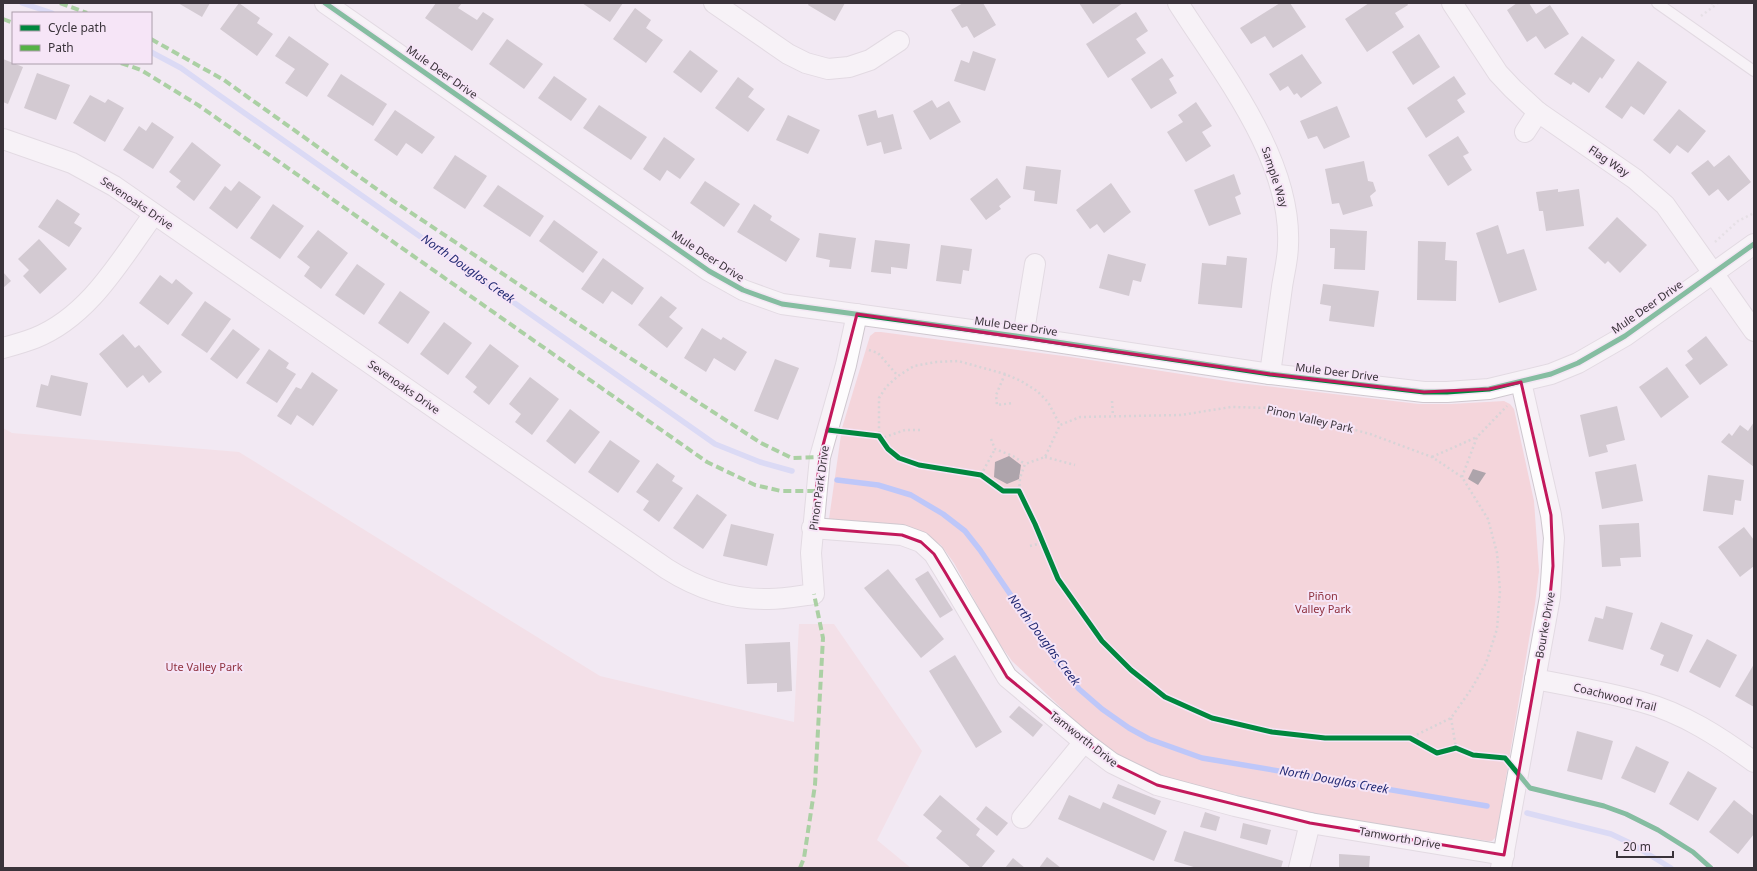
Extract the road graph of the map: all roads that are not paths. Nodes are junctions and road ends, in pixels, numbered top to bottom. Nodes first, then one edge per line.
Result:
1 (325, 3) edge
2 (714, 3) edge
3 (1178, 3) edge
4 (1452, 3) edge
5 (1657, 3) edge
6 (898, 41) dead end
7 (1754, 71) edge
8 (1538, 112) junction
9 (1525, 132) dead end
10 (3, 139) edge
11 (154, 214) junction
12 (1754, 244) edge
13 (1035, 264) dead end
14 (1713, 273) junction
15 (857, 314) junction
16 (1754, 331) edge
17 (1023, 337) junction
18 (3, 348) edge
19 (1270, 374) junction
20 (1521, 382) junction
21 (812, 528) junction
22 (814, 594) joint
23 (1535, 678) junction
24 (1084, 742) junction
25 (1754, 762) edge
26 (1022, 818) dead end
27 (1310, 823) junction
28 (1502, 861) edge
29 (1299, 868) edge

1 - 15 street, Mule Deer Drive
2 - 6 street
3 - 19 street, Sample Way
4 - 8 street, Flag Way
5 - 7 lane
8 - 9 street
8 - 14 street, Flag Way
10 - 11 street, Sevenoaks Drive
11 - 18 street
11 - 22 street, Sevenoaks Drive
12 - 14 street, Mule Deer Drive
13 - 17 street
14 - 16 street, Flag Way
14 - 20 street, Mule Deer Drive
15 - 17 street, Mule Deer Drive
15 - 21 street, Pinon Park Drive
17 - 19 street, Mule Deer Drive
19 - 20 street, Mule Deer Drive
20 - 23 street, Bourke Drive
21 - 22 street, Pinon Park Drive
21 - 24 street, Tamworth Drive
23 - 25 street, Coachwood Trail
23 - 28 street, Bourke Drive
24 - 26 street
24 - 27 street, Tamworth Drive
27 - 28 street, Tamworth Drive
27 - 29 street

